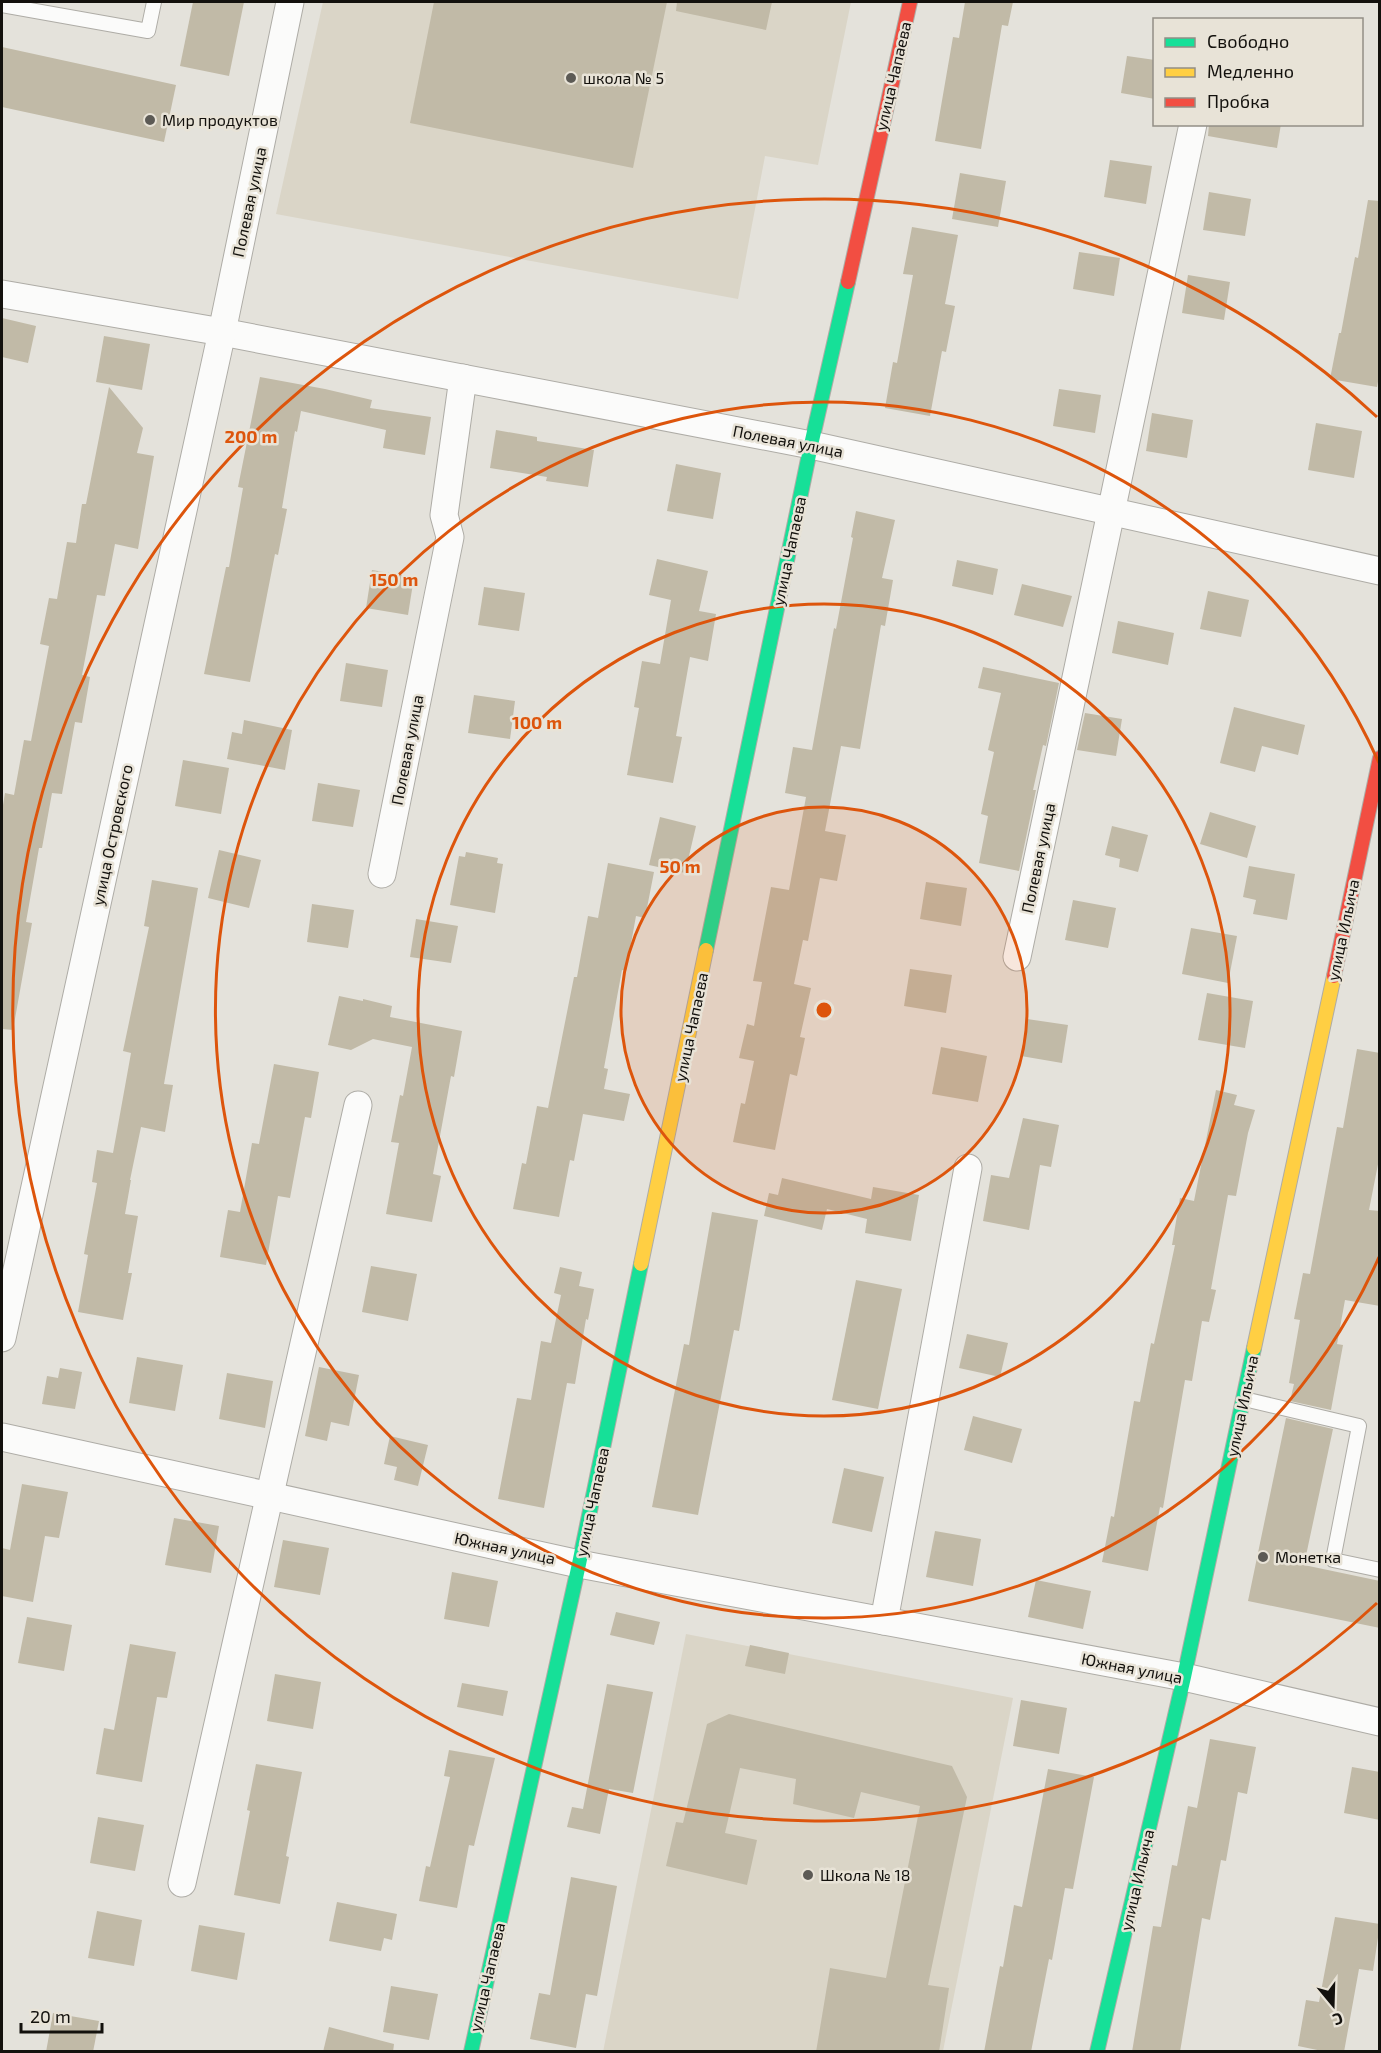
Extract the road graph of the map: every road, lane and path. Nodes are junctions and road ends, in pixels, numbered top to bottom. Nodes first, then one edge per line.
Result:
1 (154, 2) edge
2 (290, 2) edge
3 (910, 2) edge
4 (2, 5) edge
5 (1192, 126) edge
6 (2, 294) edge
7 (222, 332) junction
8 (463, 378) junction
9 (811, 445) junction
10 (1112, 512) junction
11 (1380, 571) edge
12 (1380, 758) edge
13 (382, 874) dead end
14 (1017, 957) dead end
15 (358, 1105) dead end
16 (968, 1168) dead end
17 (2, 1338) edge
18 (1244, 1399) junction
19 (2, 1437) edge
20 (270, 1496) junction
21 (579, 1564) junction
22 (1380, 1570) edge
23 (884, 1621) junction
24 (1184, 1677) junction
25 (1380, 1722) edge
26 (182, 1883) dead end
27 (471, 2052) edge
28 (1097, 2052) edge

1 - 4 lane
2 - 7 street, Полевая улица
3 - 9 street, улица Чапаева
5 - 10 street, Полевая улица
6 - 7 street, Полевая улица
7 - 8 street, Полевая улица
7 - 17 street, улица Островского
8 - 9 street, Полевая улица
8 - 13 street, Полевая улица
9 - 10 street, Полевая улица
9 - 21 street, улица Чапаева
10 - 11 street, Полевая улица
10 - 14 street, Полевая улица
12 - 18 street, улица Ильича
15 - 20 street
16 - 23 street
18 - 22 lane
18 - 24 street, улица Ильича
19 - 20 street, Южная улица
20 - 21 street, Южная улица
20 - 26 street
21 - 23 street, Южная улица
21 - 27 street, улица Чапаева
23 - 24 street, Южная улица
24 - 25 street, Южная улица
24 - 28 street, улица Ильича

